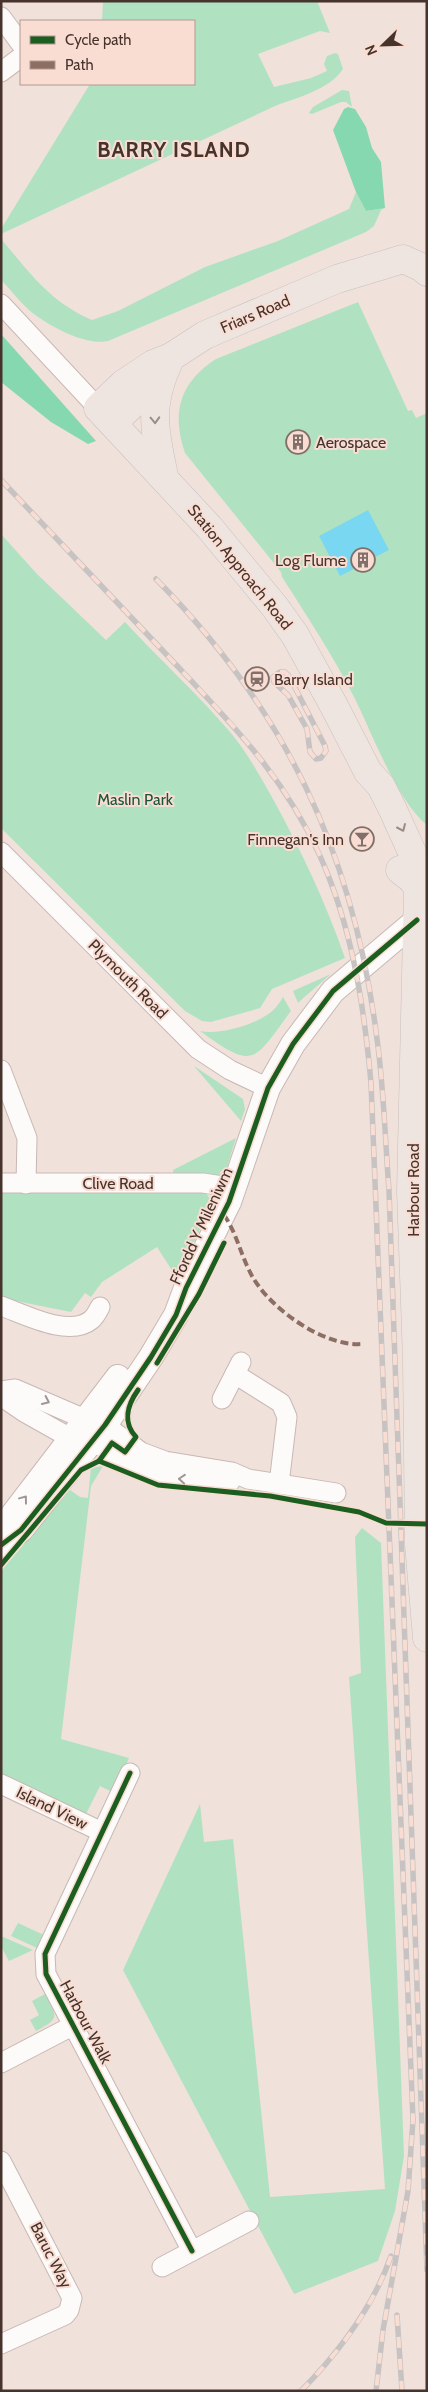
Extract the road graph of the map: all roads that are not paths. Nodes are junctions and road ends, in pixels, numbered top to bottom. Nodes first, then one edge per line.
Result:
1 (1, 17) edge
2 (20, 43) edge
3 (20, 58) edge
4 (1, 72) edge
5 (427, 272) edge
6 (1, 304) edge
7 (167, 367) junction
8 (105, 415) junction
9 (164, 476) junction
10 (1, 852) edge
11 (422, 917) edge
12 (1, 1070) edge
13 (268, 1088) junction
14 (1, 1183) edge
15 (26, 1184) junction
16 (234, 1188) junction
17 (1, 1306) edge
18 (100, 1307) dead end
19 (3, 1391) edge
20 (222, 1400) dead end
21 (89, 1431) junction
22 (280, 1484) junction
23 (336, 1493) dead end
24 (1, 1543) edge
25 (427, 1638) edge
26 (130, 1773) dead end
27 (1, 1784) edge
28 (102, 1832) junction
29 (74, 2025) junction
30 (1, 2063) edge
31 (1, 2161) edge
32 (249, 2221) dead end
33 (192, 2251) junction
34 (162, 2267) dead end
35 (1, 2344) edge

1 - 2 street
3 - 4 street
5 - 7 main road, Friars Road
6 - 8 street
7 - 8 main road, Friars Road
7 -> 9 main road
8 - 9 main road, Station Approach Road
9 - 11 main road, Station Approach Road
10 - 13 street, Plymouth Road
11 - 13 street, Ffordd Y Mileniwm
11 - 25 main road, Harbour Road
12 - 15 street
13 - 16 street, Ffordd Y Mileniwm
14 - 15 street, Clive Road
15 - 16 street, Clive Road
16 - 21 street, Ffordd Y Mileniwm
17 - 18 street
19 - 21 street
20 - 22 street
21 - 22 street
21 - 24 street, Ffordd Y Mileniwm
22 - 23 street
26 - 28 street, Harbour Walk
27 - 28 street, Island View
28 - 29 street, Harbour Walk
29 - 30 street
29 - 33 street, Harbour Walk
31 - 35 street, Baruc Way
32 - 33 street
33 - 34 street

